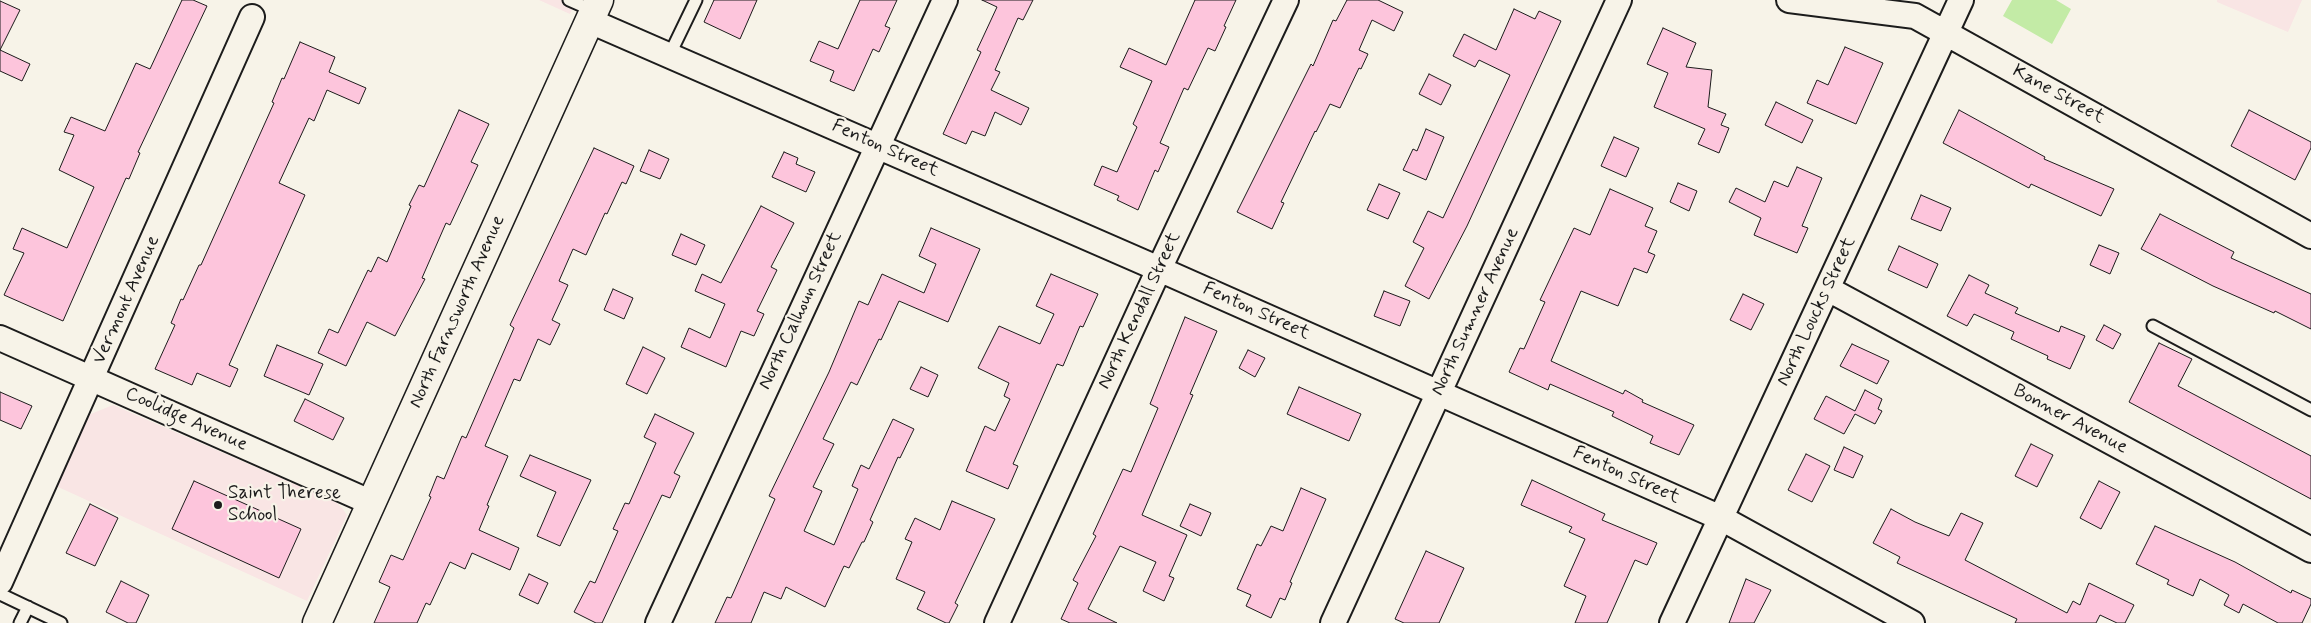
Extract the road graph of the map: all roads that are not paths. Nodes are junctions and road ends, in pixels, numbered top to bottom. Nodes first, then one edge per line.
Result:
1 (570, 0) edge
2 (696, 0) edge
3 (945, 0) edge
4 (1286, 0) edge
5 (1619, 0) edge
6 (1789, 0) edge
7 (1961, 0) edge
8 (594, 11) edge
9 (252, 17) dead end
10 (1947, 33) junction
11 (669, 56) junction
12 (877, 146) junction
13 (2311, 236) edge
14 (1159, 269) junction
15 (1828, 290) junction
16 (2153, 326) dead end
17 (0, 338) edge
18 (92, 379) junction
19 (1439, 393) junction
20 (2311, 410) edge
21 (372, 503) junction
22 (1721, 518) junction
23 (2311, 550) edge
24 (0, 582) edge
25 (0, 594) edge
26 (28, 607) junction
27 (20, 623) edge
28 (61, 623) edge
29 (317, 623) edge
30 (658, 623) edge
31 (997, 623) edge
32 (1333, 623) edge
33 (1672, 623) edge
34 (1912, 623) edge

1 - 8 lane
2 - 11 lane
3 - 12 street, North Calhoun Street
4 - 14 street, North Kendall Street
5 - 19 street, North Sumner Avenue
6 - 10 street, Kane Street
7 - 10 street, North Loucks Street
8 - 11 street, Fenton Street
8 - 21 main road, North Farnsworth Avenue
9 - 18 street, Vermont Avenue
10 - 13 street, Kane Street
10 - 15 street, North Loucks Street
11 - 12 street, Fenton Street
12 - 14 street, Fenton Street
12 - 30 street, North Calhoun Street
14 - 19 street, Fenton Street
14 - 31 street, North Kendall Street
15 - 22 street, North Loucks Street
15 - 23 street, Bonner Avenue
16 - 20 lane
17 - 18 street, Coolidge Avenue
18 - 21 street, Coolidge Avenue
18 - 24 street, Vermont Avenue
19 - 22 street, Fenton Street
19 - 32 street, North Sumner Avenue
21 - 29 main road, North Farnsworth Avenue
22 - 33 street, North Loucks Street
22 - 34 street, Fenton Street
25 - 26 lane
26 - 27 lane
26 - 28 lane

